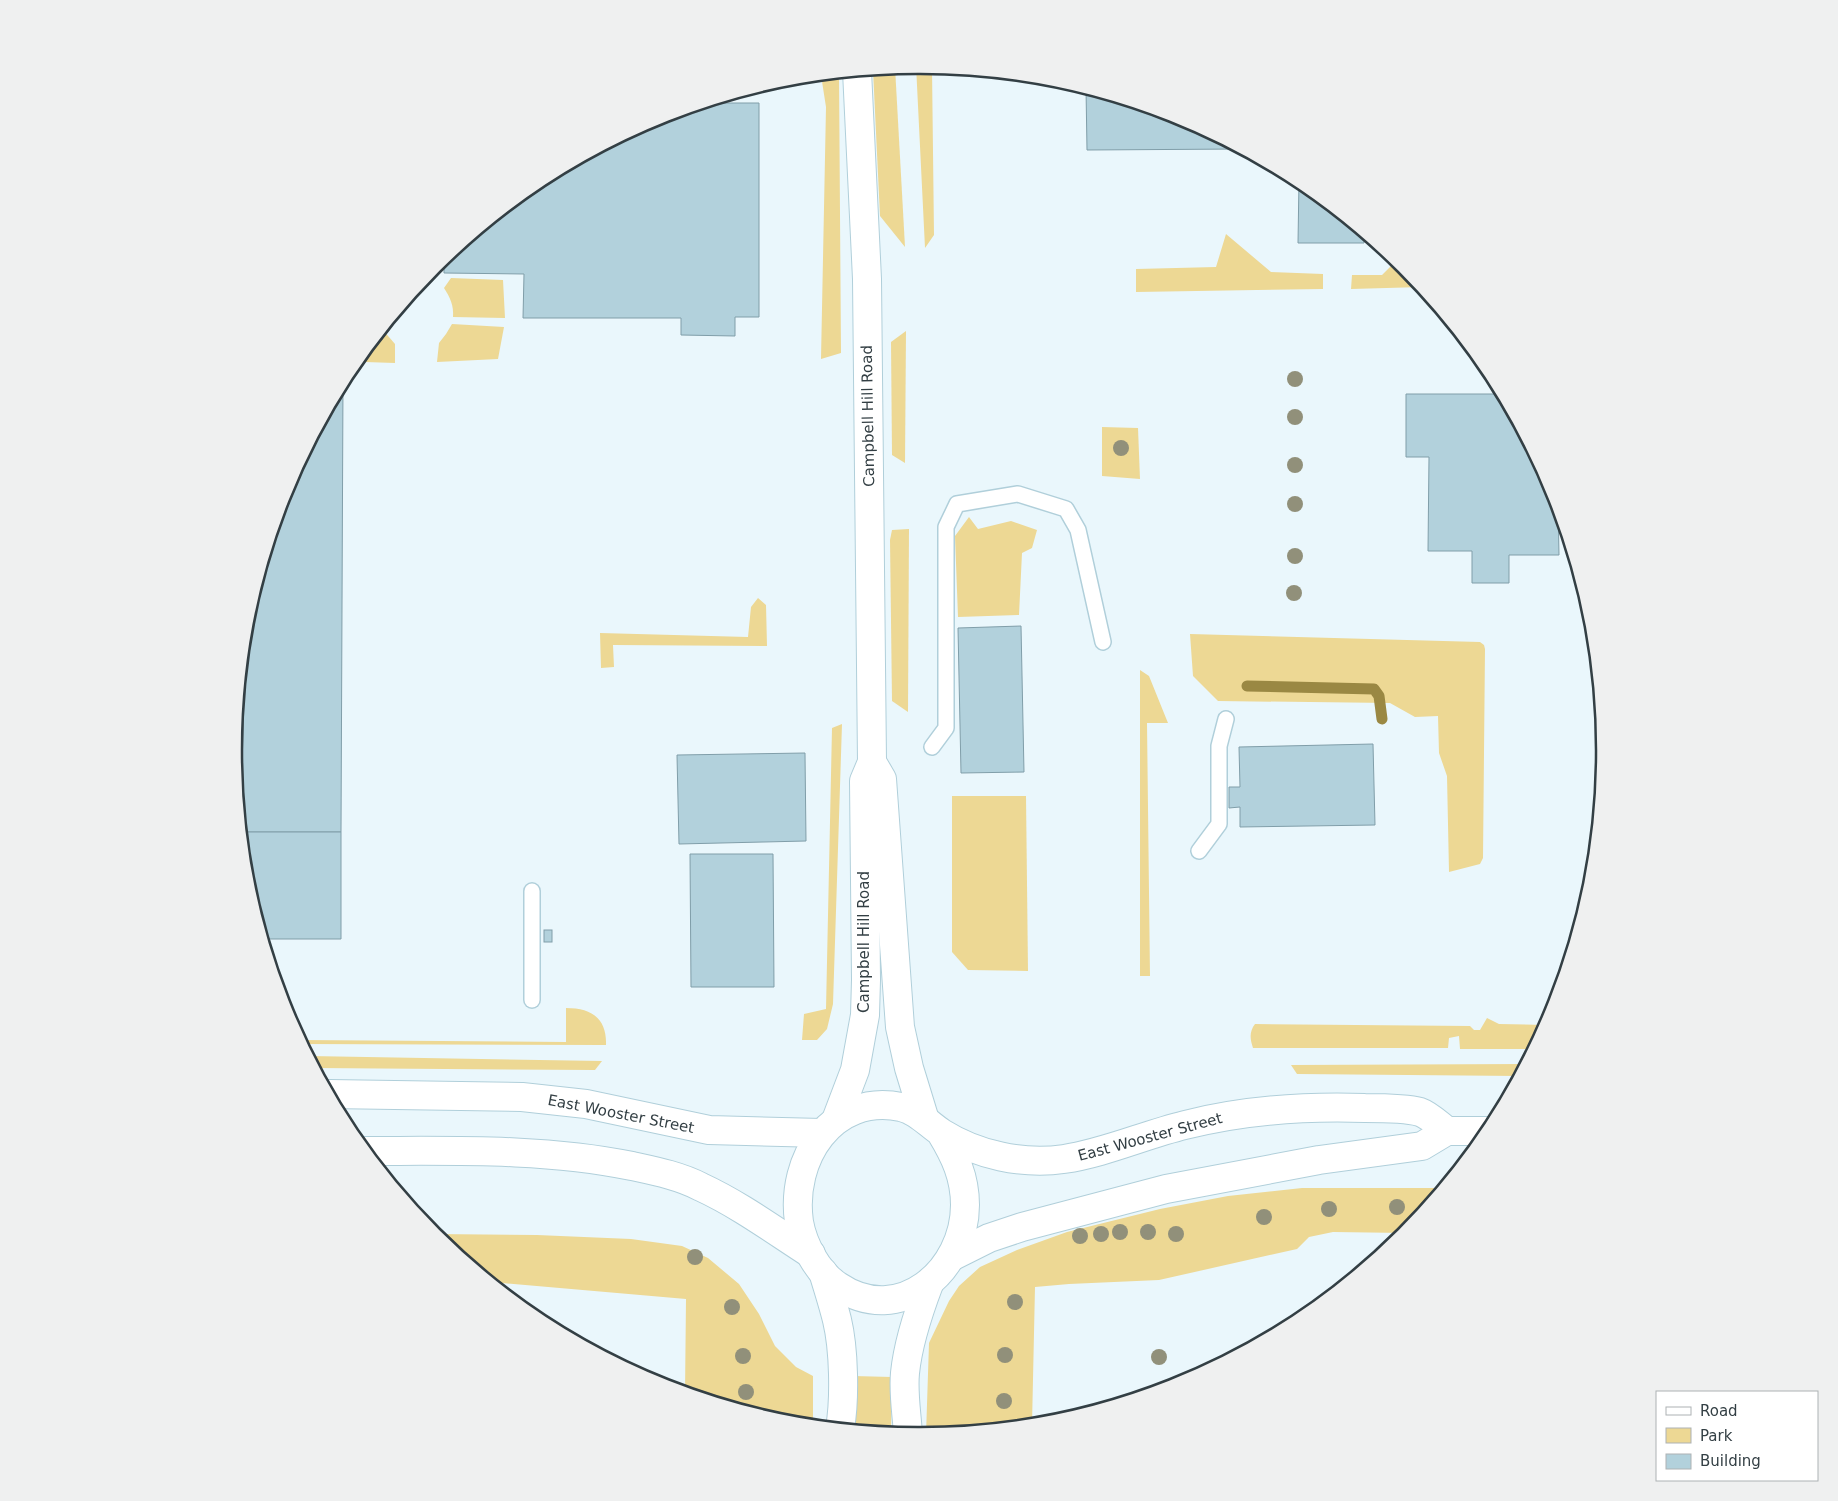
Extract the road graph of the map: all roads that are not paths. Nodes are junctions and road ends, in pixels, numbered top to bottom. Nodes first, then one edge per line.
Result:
1 (857, 77) edge
2 (1103, 642) dead end
3 (1226, 719) dead end
4 (932, 747) dead end
5 (872, 762) junction
6 (1200, 851) dead end
7 (532, 891) dead end
8 (532, 1000) dead end
9 (336, 1094) edge
10 (932, 1125) junction
11 (829, 1127) junction
12 (1447, 1131) junction
13 (1478, 1131) edge
14 (374, 1151) edge
15 (951, 1257) junction
16 (817, 1263) junction
17 (929, 1284) junction
18 (841, 1422) edge
19 (907, 1427) edge

1 - 5 main road, Campbell Hill Road
2 - 4 lane
3 - 6 lane
5 - 10 main road, Campbell Hill Road
5 - 11 main road, Campbell Hill Road
7 - 8 lane
9 - 11 main road, East Wooster Street
10 - 11 main road, East Wooster Street
10 - 12 main road, East Wooster Street
10 - 15 main road
11 - 16 main road
12 - 13 main road
12 - 15 main road
14 - 16 main road
15 - 17 main road
16 - 17 main road
16 - 18 main road
17 - 19 main road

